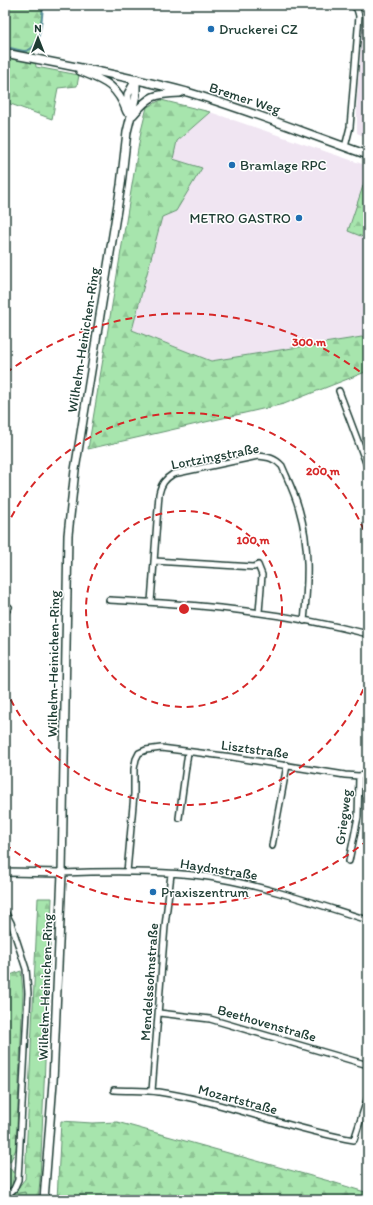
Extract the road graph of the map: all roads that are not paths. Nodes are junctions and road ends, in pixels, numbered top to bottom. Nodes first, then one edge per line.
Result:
1 (352, 5) edge
2 (5, 53) edge
3 (63, 65) junction
4 (136, 79) junction
5 (186, 92) junction
6 (129, 114) junction
7 (345, 147) junction
8 (368, 155) edge
9 (339, 391) dead end
10 (368, 468) edge
11 (154, 561) junction
12 (109, 600) dead end
13 (152, 602) junction
14 (9, 607) dead end
15 (258, 612) junction
16 (5, 613) edge
17 (304, 620) junction
18 (368, 634) edge
19 (188, 752) junction
20 (287, 765) junction
21 (368, 774) edge
22 (359, 776) junction
23 (179, 818) dead end
24 (272, 846) dead end
25 (349, 861) dead end
26 (5, 872) edge
27 (62, 872) junction
28 (127, 872) junction
29 (171, 874) junction
30 (5, 912) edge
31 (368, 920) edge
32 (159, 1013) junction
33 (368, 1065) edge
34 (114, 1090) dead end
35 (152, 1091) junction
36 (368, 1097) edge
37 (367, 1106) edge
38 (5, 1197) edge
39 (44, 1200) edge

1 - 7 street
2 - 3 main road
3 - 4 main road, Bremer Weg
3 - 6 main road
4 - 5 main road, Bremer Weg
4 - 6 main road, Wilhelm-Heinichen-Ring
5 - 6 main road
5 - 7 main road, Bremer Weg
6 - 27 main road, Wilhelm-Heinichen-Ring
7 - 8 main road, Bremer Weg
9 - 10 street
11 - 13 street, Lortzingstraße
11 - 15 street
11 - 17 street, Lortzingstraße
12 - 13 street
13 - 15 street
14 - 16 street
15 - 17 street
17 - 18 street
19 - 20 street, Lisztstraße
19 - 23 street
19 - 28 street, Lisztstraße
20 - 22 street, Lisztstraße
20 - 24 street
21 - 22 street, Lisztstraße
22 - 25 street, Griegweg
26 - 27 main road
27 - 28 street, Haydnstraße
27 - 39 main road, Wilhelm-Heinichen-Ring
28 - 29 street, Haydnstraße
29 - 31 street, Haydnstraße
29 - 32 street, Mendelssohnstraße
30 - 38 street
32 - 33 street, Beethovenstraße
32 - 35 street, Mendelssohnstraße
34 - 35 street, Mozartstraße
35 - 37 street, Mozartstraße
36 - 37 street

